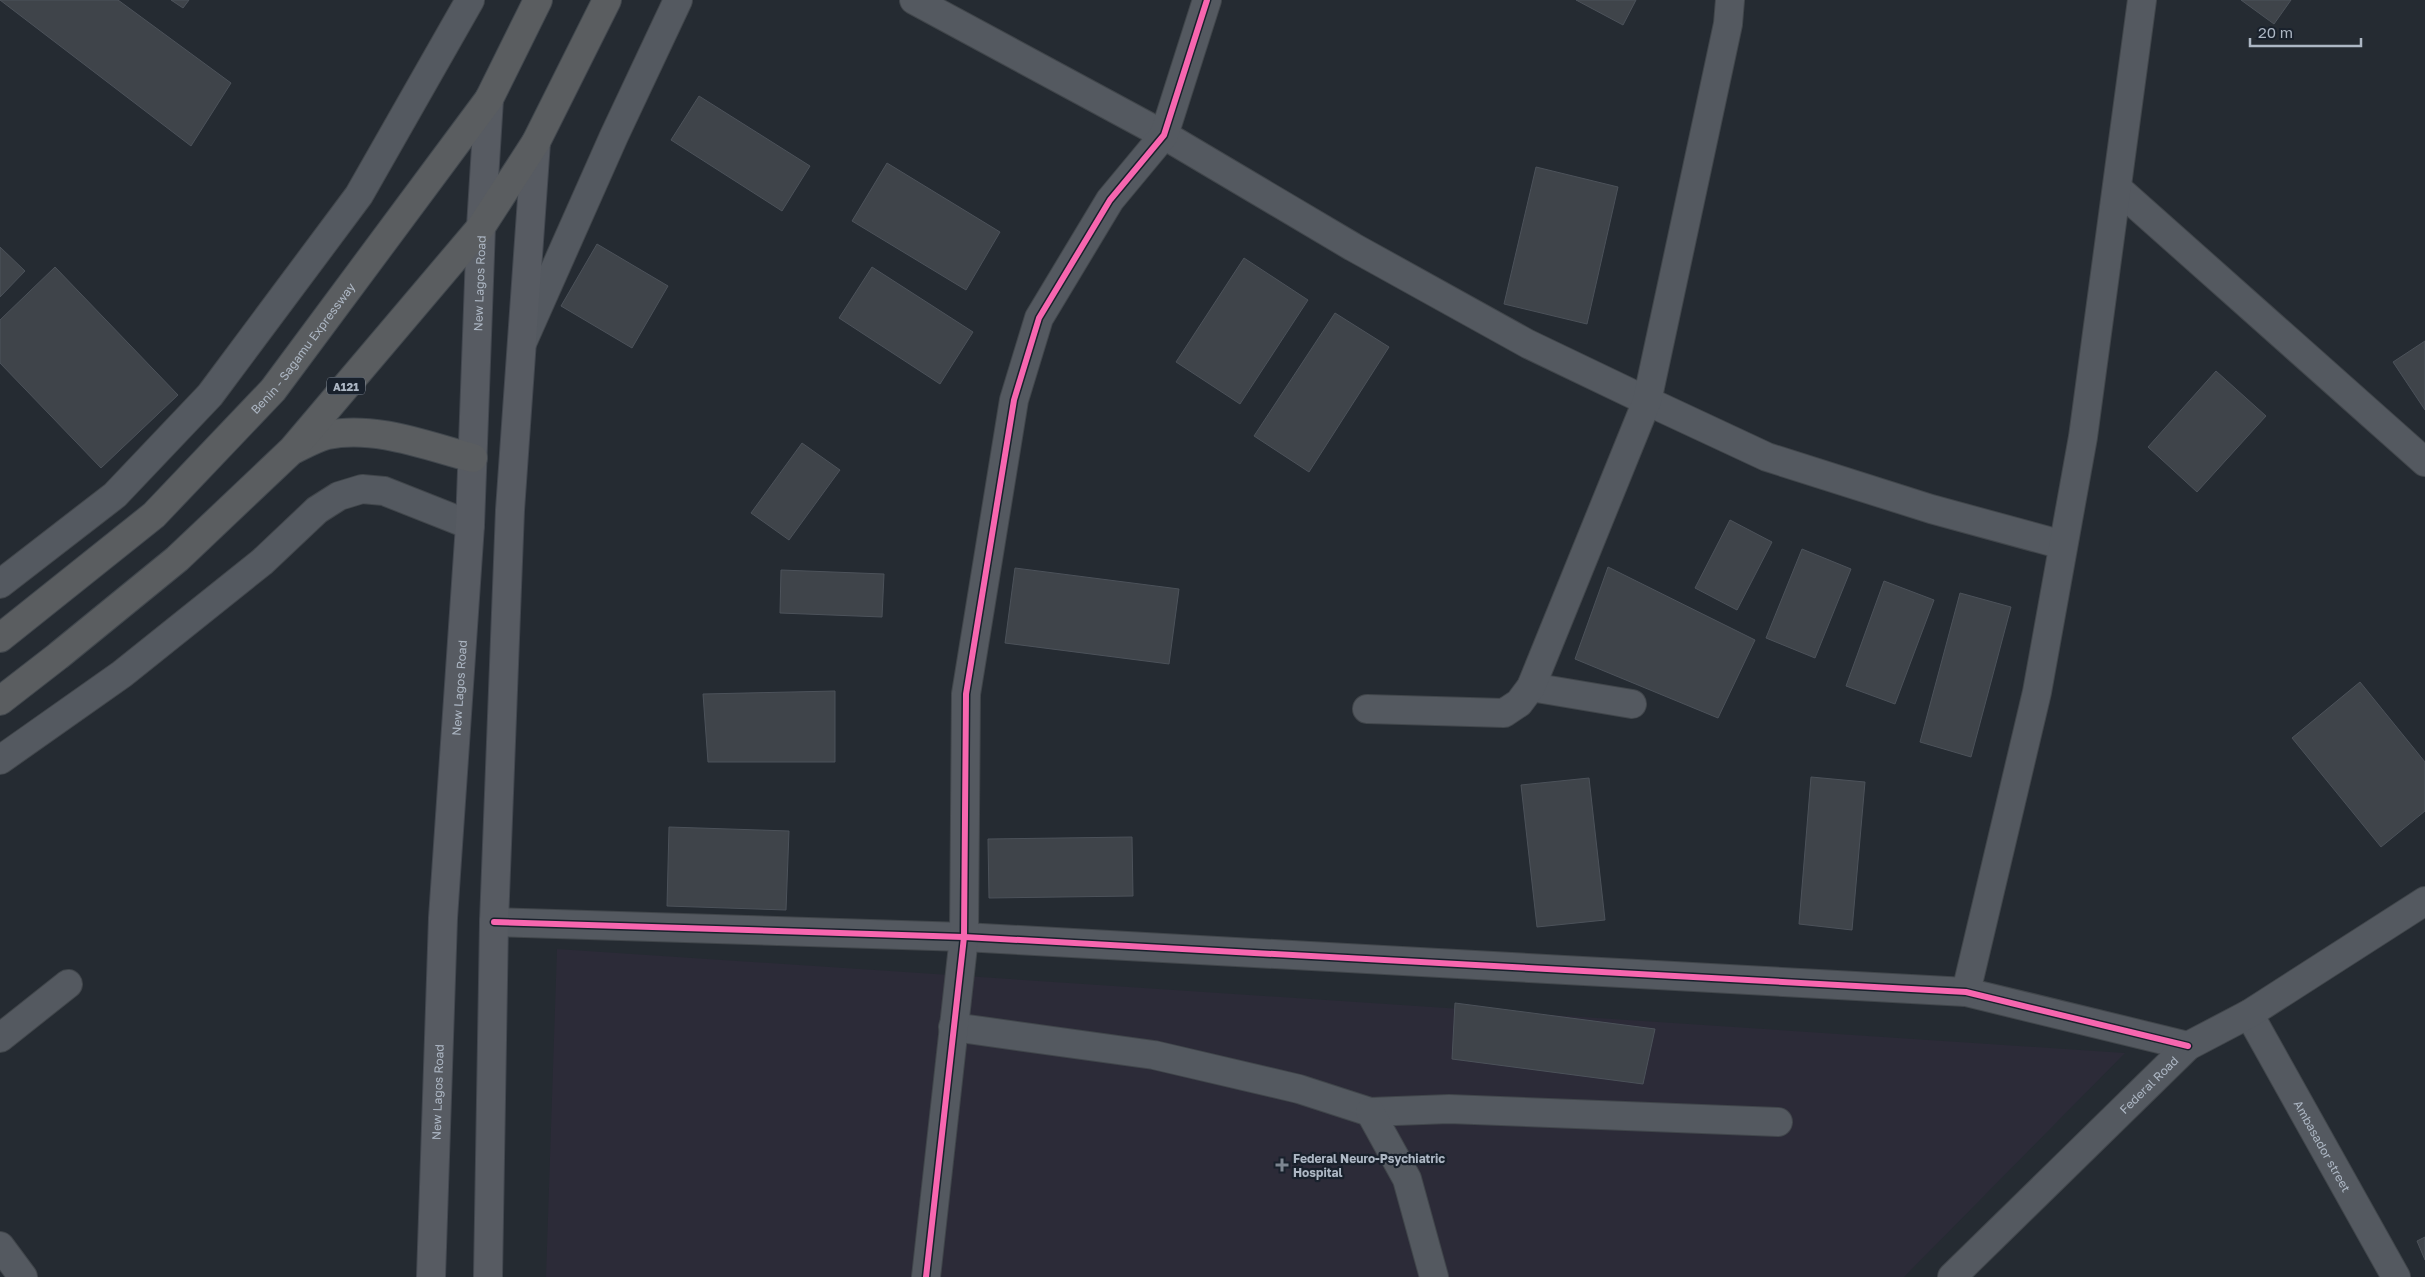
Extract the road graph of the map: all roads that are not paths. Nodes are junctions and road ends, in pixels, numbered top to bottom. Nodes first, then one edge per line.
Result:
1 (470, 0) edge
2 (538, 0) edge
3 (607, 0) edge
4 (678, 0) edge
5 (914, 0) edge
6 (1207, 0) edge
7 (1730, 0) edge
8 (2142, 0) edge
9 (489, 98) junction
10 (1164, 135) junction
11 (536, 142) junction
12 (2117, 188) junction
13 (481, 227) junction
14 (520, 347) junction
15 (1647, 401) junction
16 (292, 450) junction
17 (473, 458) junction
18 (2425, 462) edge
19 (470, 525) junction
20 (2063, 544) junction
21 (0, 584) edge
22 (0, 638) edge
23 (1531, 687) junction
24 (0, 701) edge
25 (1632, 704) dead end
26 (1367, 710) dead end
27 (0, 760) edge
28 (2425, 901) edge
29 (494, 922) junction
30 (964, 937) junction
31 (68, 984) dead end
32 (1966, 992) junction
33 (2249, 1014) junction
34 (953, 1027) junction
35 (0, 1038) edge
36 (2188, 1046) junction
37 (1370, 1112) junction
38 (1778, 1122) dead end
39 (0, 1246) edge
40 (23, 1277) edge
41 (431, 1277) edge
42 (488, 1277) edge
43 (926, 1277) edge
44 (1434, 1277) edge
45 (1952, 1277) edge
46 (2396, 1277) edge

1 - 21 street
2 - 9 highway, Benin - Sagamu Expressway
3 - 11 highway, A121
4 - 14 street
5 - 10 street
6 - 10 street
7 - 15 street
8 - 12 street
9 - 13 main road, New Lagos Road
9 - 22 highway, Benin - Sagamu Expressway
10 - 15 street
10 - 30 street
11 - 13 highway, A121
11 - 14 main road
12 - 18 street
12 - 20 street
13 - 16 highway, A121
13 - 17 main road, New Lagos Road
14 - 29 main road
15 - 20 street
15 - 23 street
16 - 17 highway
16 - 24 highway, A121
17 - 19 main road, New Lagos Road
19 - 27 street
19 - 41 main road, New Lagos Road
20 - 32 street
23 - 25 street
23 - 26 street
28 - 33 street, Federal Road
29 - 30 street
29 - 42 main road
30 - 32 street
30 - 34 street
31 - 35 street
32 - 36 street
33 - 36 street, Federal Road
33 - 46 street, Ambasador street
34 - 37 street
34 - 43 street
36 - 45 street, Federal Road
37 - 38 street
37 - 44 street
39 - 40 street

